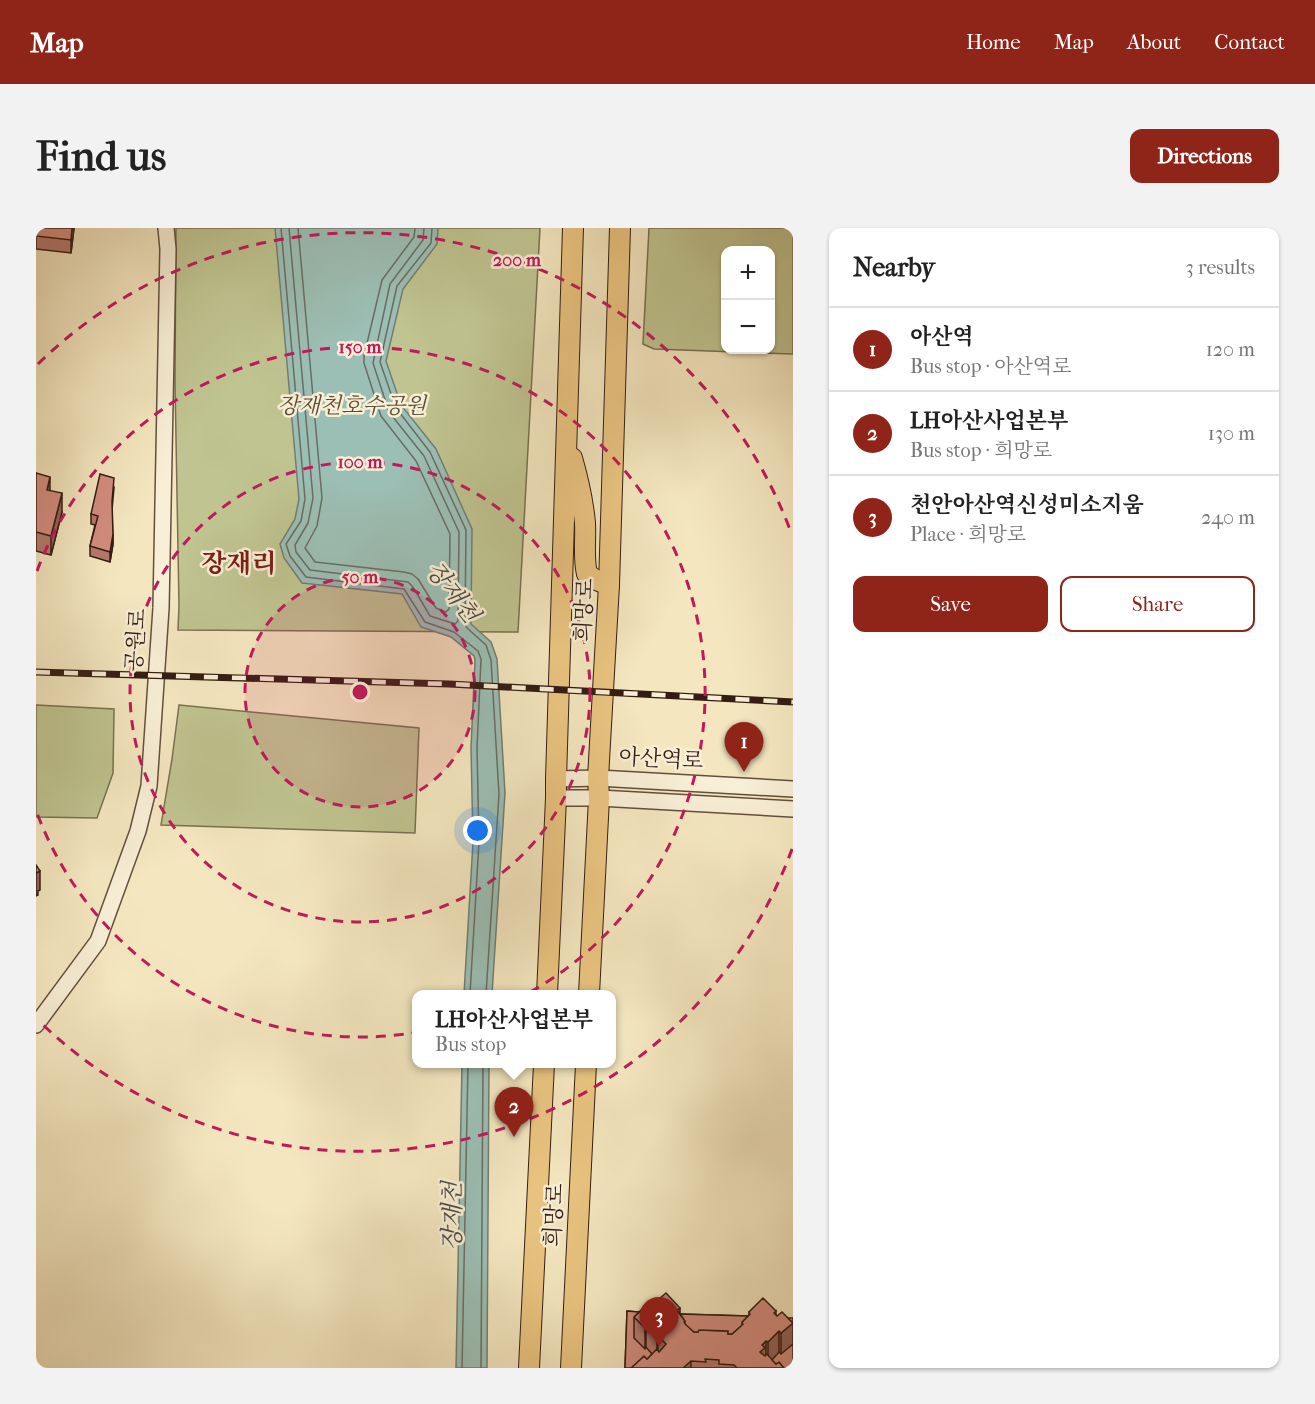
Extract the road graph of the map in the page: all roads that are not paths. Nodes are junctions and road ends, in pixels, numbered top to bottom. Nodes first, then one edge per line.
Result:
1 (166, 228) edge
2 (573, 228) edge
3 (620, 228) edge
4 (566, 435) junction
5 (609, 585) junction
6 (598, 778) junction
7 (556, 789) junction
8 (793, 789) edge
9 (599, 798) junction
10 (793, 809) edge
11 (547, 990) edge
12 (589, 990) edge
13 (36, 1025) edge
14 (544, 1068) edge
15 (586, 1068) edge
16 (529, 1368) edge
17 (571, 1368) edge

1 - 13 street, 공원로
2 - 4 main road, 희망로
3 - 5 main road, 희망로
4 - 5 main road
4 - 7 main road, 희망로
5 - 6 main road, 희망로
6 - 7 street, 아산역로
6 - 8 street, 아산역로
6 - 9 main road, 희망로
7 - 9 street, 아산역로
7 - 11 main road, 희망로
9 - 10 street, 아산역로
9 - 12 main road, 희망로
14 - 16 main road, 희망로
15 - 17 main road, 희망로

